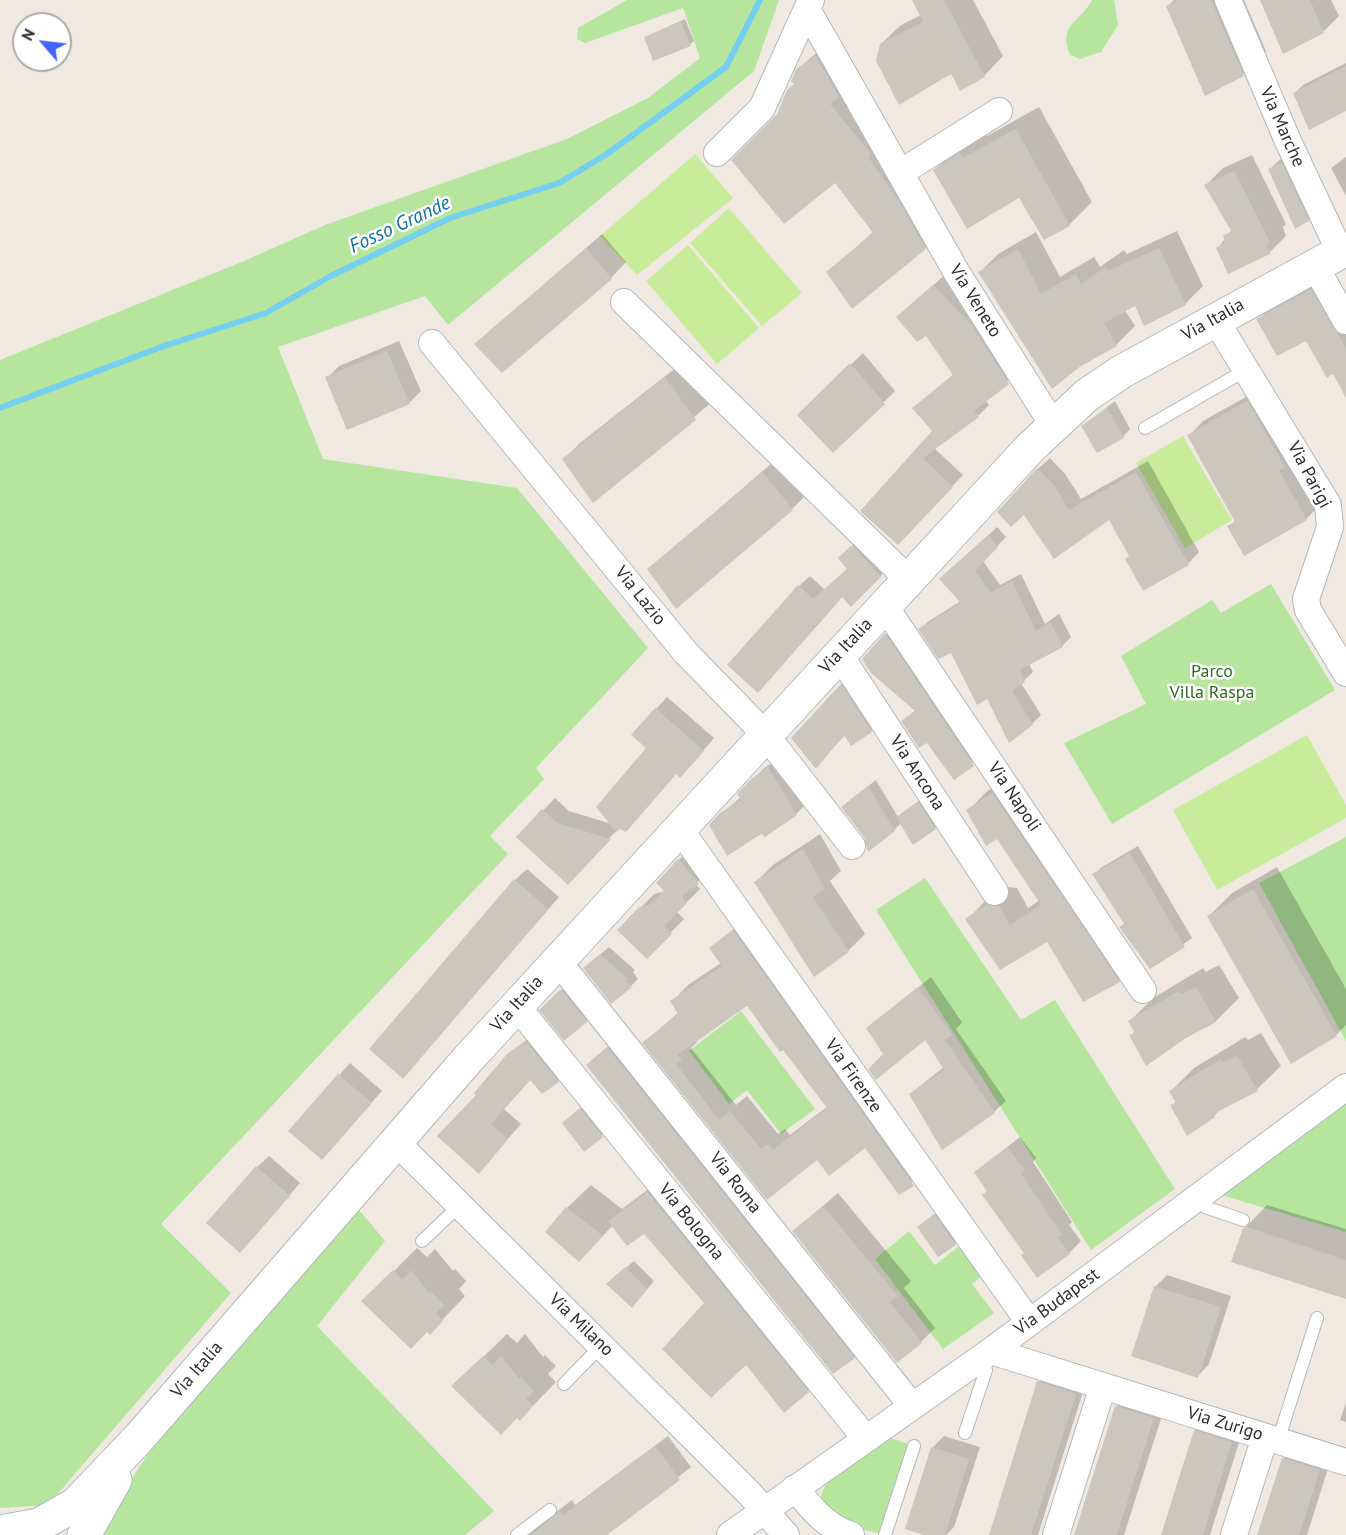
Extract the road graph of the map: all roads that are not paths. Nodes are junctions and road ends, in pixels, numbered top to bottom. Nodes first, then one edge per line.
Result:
1 (1228, 0) edge
2 (809, 5) edge
3 (999, 111) dead end
4 (717, 153) dead end
5 (900, 173) junction
6 (1333, 256) edge
7 (624, 302) dead end
8 (1215, 319) junction
9 (1346, 321) edge
10 (432, 343) dead end
11 (1246, 370) junction
12 (1053, 425) junction
13 (1145, 428) dead end
14 (1338, 523) edge
15 (908, 579) junction
16 (884, 604) junction
17 (839, 654) junction
18 (1346, 673) edge
19 (765, 734) junction
20 (679, 828) junction
21 (852, 846) dead end
22 (995, 892) dead end
23 (557, 960) junction
24 (1143, 990) dead end
25 (516, 1005) junction
26 (1346, 1088) edge
27 (395, 1142) junction
28 (1197, 1198) junction
29 (459, 1206) junction
30 (1243, 1220) dead end
31 (422, 1241) dead end
32 (1317, 1318) dead end
33 (1029, 1322) junction
34 (602, 1346) junction
35 (985, 1355) junction
36 (564, 1384) dead end
37 (1103, 1386) junction
38 (912, 1406) junction
39 (965, 1433) dead end
40 (138, 1439) junction
41 (866, 1439) junction
42 (1271, 1439) junction
43 (914, 1446) dead end
44 (1346, 1462) edge
45 (795, 1488) junction
46 (550, 1510) dead end
47 (764, 1510) junction
48 (1, 1534) edge
49 (84, 1535) edge
50 (517, 1535) edge
51 (730, 1535) edge
52 (786, 1535) edge
53 (851, 1535) edge
54 (885, 1535) edge
55 (1056, 1535) edge
56 (1234, 1535) edge

1 - 6 street, Via Marche
2 - 4 street, Via Veneto
2 - 5 street, Via Veneto
3 - 5 street
5 - 12 street, Via Veneto
6 - 8 main road, Via Italia
6 - 9 street, Via Marche
7 - 15 street
8 - 11 street, Via Parigi
8 - 12 main road, Via Italia
10 - 19 street, Via Lazio
11 - 13 lane
11 - 14 street, Via Parigi
12 - 15 main road, Via Italia
14 - 18 street, Via Parigi
15 - 16 main road, Via Italia
16 - 17 main road, Via Italia
16 - 24 street, Via Napoli
17 - 19 main road, Via Italia
17 - 22 street, Via Ancona
19 - 20 main road, Via Italia
19 - 21 street, Via Lazio
20 - 23 main road, Via Italia
20 - 33 street, Via Firenze
23 - 25 main road, Via Italia
23 - 38 street, Via Roma
25 - 27 main road, Via Italia
25 - 41 street, Via Bologna
26 - 28 street, Via Budapest
27 - 29 street, Via Milano
27 - 40 main road, Via Italia
28 - 30 lane
28 - 33 street, Via Budapest
29 - 31 lane
29 - 34 street, Via Milano
32 - 42 lane
33 - 35 street, Via Budapest
34 - 36 lane
34 - 47 street, Via Milano
35 - 37 street, Via Zurigo
35 - 38 street, Via Budapest
35 - 39 lane
37 - 42 street, Via Zurigo
37 - 55 street
38 - 41 street, Via Budapest
40 - 48 main road, Via Italia
40 - 49 main road, Via Italia
41 - 45 street, Via Budapest
42 - 44 street, Via Zurigo
42 - 56 street
43 - 54 lane
45 - 47 street, Via Budapest
45 - 53 street
46 - 50 lane
47 - 51 street, Via Budapest
47 - 52 street, Via Milano

